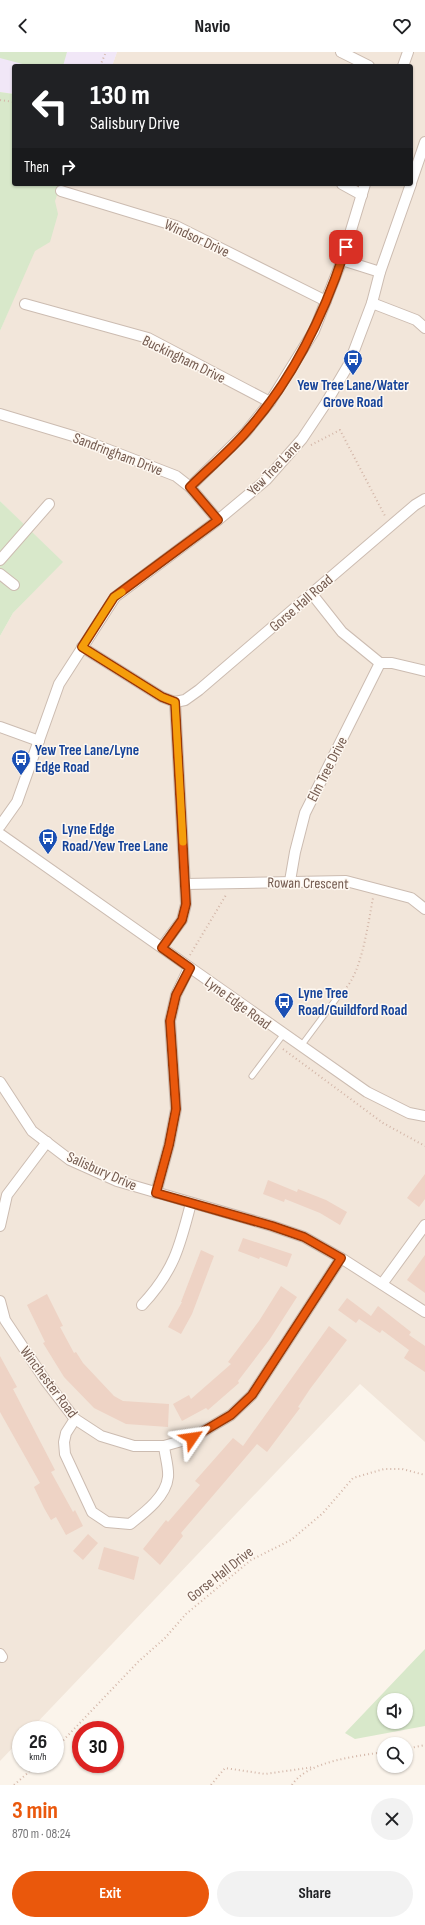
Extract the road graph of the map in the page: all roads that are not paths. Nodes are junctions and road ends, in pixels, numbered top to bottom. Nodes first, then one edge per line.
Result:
1 (341, 52) edge
2 (408, 52) edge
3 (365, 64) edge
4 (404, 64) edge
5 (425, 142) edge
6 (413, 177) edge
7 (346, 186) edge
8 (364, 186) edge
9 (410, 186) edge
10 (61, 191) dead end
11 (362, 195) junction
12 (342, 260) junction
13 (380, 272) junction
14 (326, 301) junction
15 (372, 303) junction
16 (25, 304) dead end
17 (425, 328) edge
18 (270, 402) junction
19 (0, 414) edge
20 (190, 487) junction
21 (425, 499) edge
22 (49, 504) dead end
23 (218, 520) junction
24 (0, 560) edge
25 (0, 574) edge
26 (14, 585) dead end
27 (312, 594) junction
28 (82, 647) junction
29 (380, 663) junction
30 (425, 671) edge
31 (175, 702) junction
32 (0, 726) edge
33 (39, 741) junction
34 (0, 826) edge
35 (0, 834) edge
36 (290, 881) junction
37 (185, 884) junction
38 (425, 909) edge
39 (162, 948) junction
40 (187, 966) junction
41 (339, 995) road end
42 (283, 1035) junction
43 (301, 1047) junction
44 (252, 1076) dead end
45 (0, 1082) edge
46 (425, 1116) edge
47 (47, 1142) junction
48 (156, 1193) junction
49 (191, 1203) junction
50 (425, 1225) edge
51 (0, 1226) edge
52 (341, 1258) junction
53 (382, 1284) junction
54 (0, 1301) edge
55 (142, 1305) dead end
56 (425, 1312) edge
57 (75, 1419) junction
58 (164, 1446) junction

1 - 3 street
2 - 4 street
5 - 6 street, Yew Tree Lane
7 - 11 street
8 - 11 street
9 - 13 street, Yew Tree Lane
10 - 14 street, Windsor Drive
11 - 12 street
12 - 13 street
12 - 14 street
13 - 15 street, Yew Tree Lane
14 - 18 street
15 - 17 street
15 - 23 street, Yew Tree Lane
16 - 18 street, Buckingham Drive
18 - 20 street
19 - 20 street, Sandringham Drive
20 - 23 street, Sandringham Drive
21 - 27 street, Gorse Hall Road
22 - 24 street
23 - 28 street, Yew Tree Lane
25 - 26 street
27 - 29 street
27 - 31 street, Gorse Hall Road
28 - 31 street
28 - 33 street, Yew Tree Lane
29 - 30 street
29 - 36 street, Elm Tree Drive
31 - 37 street
32 - 33 street
33 - 34 street, Yew Tree Lane
35 - 39 street, Lyne Edge Road
36 - 37 street, Rowan Crescent
36 - 38 street, Rowan Crescent
37 - 39 street
39 - 40 street, Lyne Edge Road
40 - 42 street, Lyne Edge Road
40 - 48 street
41 - 43 lane
42 - 43 street, Lyne Edge Road
42 - 44 lane
43 - 46 street, Lyne Edge Road
45 - 47 street, Salisbury Drive
47 - 48 street, Salisbury Drive
47 - 51 street
48 - 49 street, Salisbury Drive
49 - 52 street, Salisbury Drive
49 - 55 street
50 - 53 street
52 - 53 street, Salisbury Drive
52 - 58 street, Winchester Road
53 - 56 street, Salisbury Drive
54 - 57 street, Winchester Road
57 - 58 street, Winchester Road
57 - 58 street

